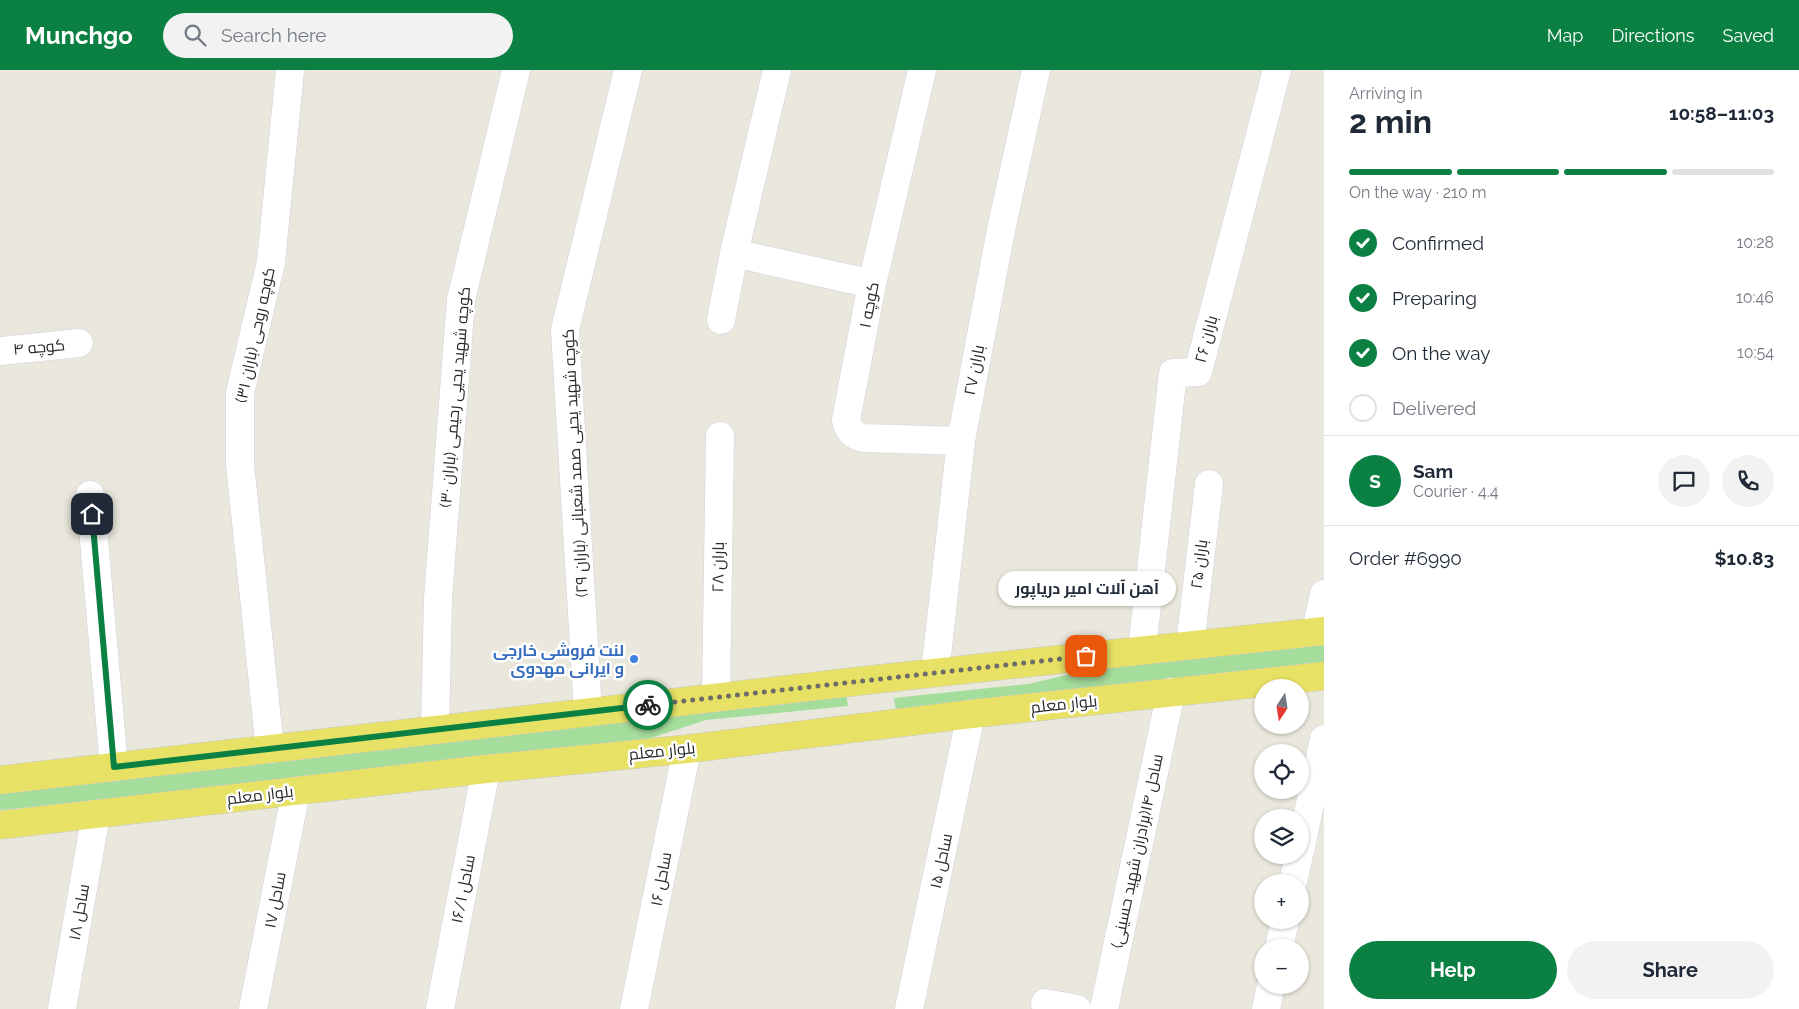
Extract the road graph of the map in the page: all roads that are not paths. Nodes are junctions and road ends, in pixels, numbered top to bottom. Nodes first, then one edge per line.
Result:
1 (290, 70) edge
2 (516, 70) edge
3 (628, 70) edge
4 (777, 70) edge
5 (922, 70) edge
6 (1036, 70) edge
7 (1277, 70) edge
8 (734, 253) junction
9 (872, 284) junction
10 (721, 320) dead end
11 (79, 343) dead end
12 (0, 350) edge
13 (720, 436) dead end
14 (961, 442) junction
15 (1209, 484) dead end
16 (90, 495) dead end
17 (1324, 594) edge
18 (1320, 631) edge
19 (1190, 645) junction
20 (1142, 650) junction
21 (935, 673) junction
22 (1324, 676) edge
23 (1171, 692) junction
24 (716, 698) junction
25 (588, 712) junction
26 (972, 714) junction
27 (435, 730) junction
28 (1324, 739) edge
29 (270, 749) junction
30 (687, 749) junction
31 (114, 767) junction
32 (486, 769) junction
33 (0, 780) edge
34 (296, 791) junction
35 (1309, 809) edge
36 (96, 814) junction
37 (0, 826) edge
38 (1269, 994) edge
39 (1045, 1003) dead end
40 (62, 1009) edge
41 (253, 1009) edge
42 (440, 1009) edge
43 (634, 1009) edge
44 (910, 1009) edge
45 (1077, 1009) edge
46 (1104, 1009) edge
47 (1266, 1009) edge

1 - 29 street, کوچه روحی (باران ۳۱)
2 - 27 street, کوچه شهید یحیی رحیمی (باران ۳۰)
3 - 25 street, کوچه شهید یحیی صمد شعبانی (باران ۲۹)
4 - 8 street
5 - 9 street, کوچه ۱
6 - 14 street, باران ۲۷
7 - 20 street, باران ۲۶
8 - 9 street
8 - 10 street
9 - 14 street, کوچه ۱
11 - 12 street, کوچه ۴
13 - 24 street, باران ۲۸
14 - 21 street, باران ۲۷
15 - 19 street, باران ۲۵
16 - 31 street
17 - 18 street
18 - 19 main road
19 - 20 main road
20 - 21 main road
21 - 24 main road
22 - 23 main road, بلوار معلم
23 - 26 main road, بلوار معلم
23 - 46 street, ساحل ۱۴(برادران شهید حسینی)
24 - 25 main road
25 - 27 main road
26 - 30 main road, بلوار معلم
26 - 44 street, ساحل ۱۵
27 - 29 main road
28 - 35 street
29 - 31 main road
30 - 32 main road, بلوار معلم
30 - 43 street, ساحل ۱۶
31 - 33 main road
32 - 34 main road, بلوار معلم
32 - 42 street, ساحل ۱۶/۱
34 - 36 main road, بلوار معلم
34 - 41 street, ساحل ۱۷
36 - 37 main road, بلوار معلم
36 - 40 street, ساحل ۱۸
38 - 47 street
39 - 45 street

